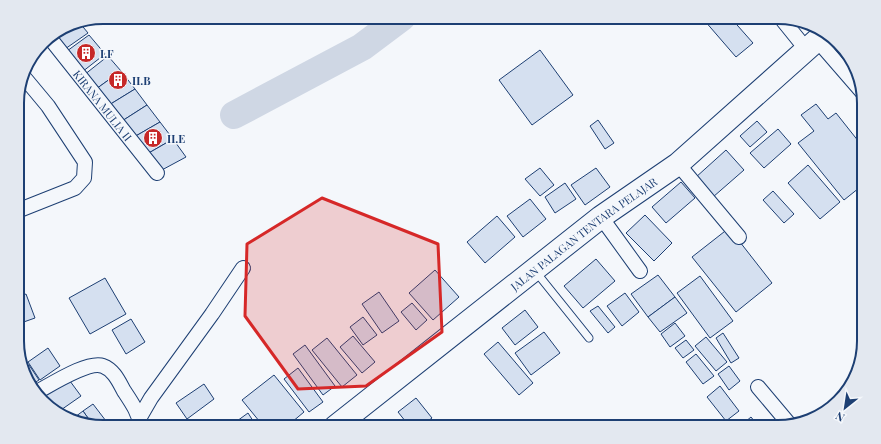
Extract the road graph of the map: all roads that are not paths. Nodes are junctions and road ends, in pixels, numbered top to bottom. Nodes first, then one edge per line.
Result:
1 (793, 26) edge
2 (816, 41) edge
3 (53, 42) edge
4 (27, 81) edge
5 (854, 83) edge
6 (678, 164) junction
7 (157, 173) dead end
8 (24, 209) edge
9 (600, 217) junction
10 (739, 237) dead end
11 (243, 268) dead end
12 (533, 269) junction
13 (640, 271) dead end
14 (590, 338) dead end
15 (758, 387) dead end
16 (41, 390) edge
17 (140, 420) edge
18 (142, 420) edge
19 (344, 420) edge
20 (785, 420) edge

1 - 2 street
2 - 5 street
2 - 6 main road, JALAN PALAGAN TENTARA PELAJAR
3 - 7 street, KIRANA MULIA II
4 - 8 street
6 - 9 main road, JALAN PALAGAN TENTARA PELAJAR
6 - 10 street
9 - 12 main road, JALAN PALAGAN TENTARA PELAJAR
9 - 13 street
11 - 18 street
12 - 14 lane
12 - 19 main road, JALAN PALAGAN TENTARA PELAJAR
15 - 20 street
16 - 17 street

